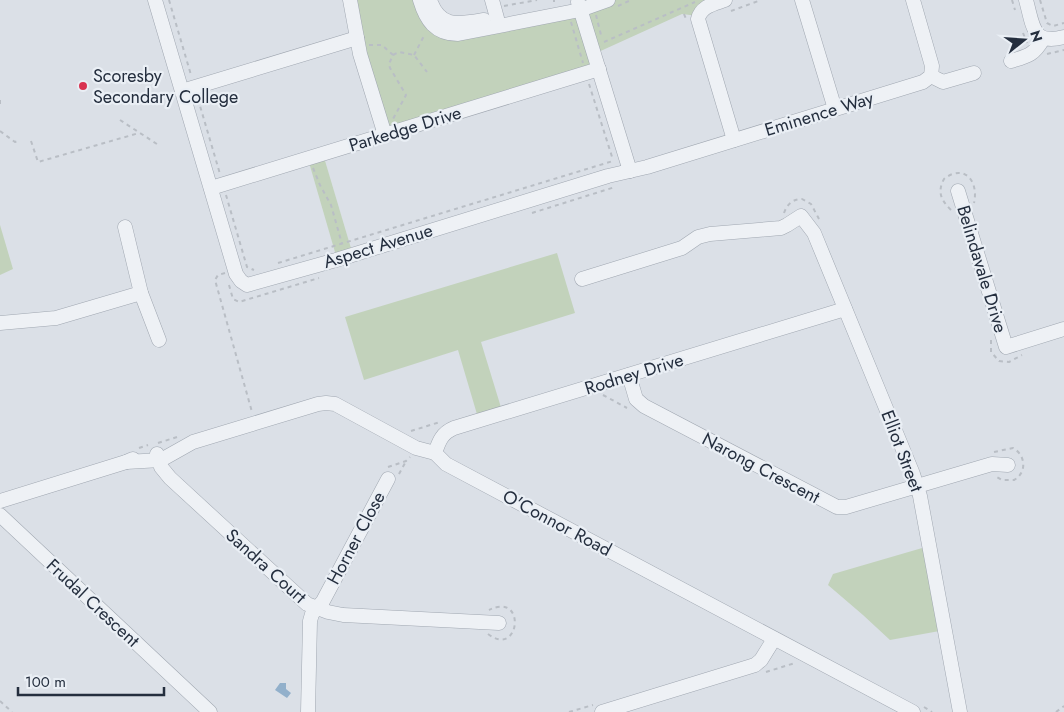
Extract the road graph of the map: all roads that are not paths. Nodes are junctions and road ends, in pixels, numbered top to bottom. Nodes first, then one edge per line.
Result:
1 (155, 0) edge
2 (350, 0) edge
3 (420, 0) edge
4 (430, 0) edge
5 (608, 0) edge
6 (802, 0) edge
7 (913, 0) edge
8 (1026, 0) edge
9 (581, 4) edge
10 (725, 6) edge
11 (496, 8) edge
12 (1064, 36) edge
13 (357, 38) junction
14 (1042, 38) junction
15 (1011, 61) dead end
16 (592, 69) junction
17 (974, 73) dead end
18 (931, 76) junction
19 (188, 89) junction
20 (835, 109) junction
21 (385, 135) junction
22 (734, 140) junction
23 (630, 171) junction
24 (217, 187) junction
25 (958, 191) dead end
26 (125, 227) dead end
27 (582, 279) dead end
28 (142, 293) junction
29 (845, 309) junction
30 (0, 323) edge
31 (1064, 329) edge
32 (159, 340) dead end
33 (629, 375) junction
34 (434, 453) junction
35 (158, 457) junction
36 (1008, 464) dead end
37 (388, 479) dead end
38 (917, 486) junction
39 (0, 501) edge
40 (0, 515) edge
41 (317, 609) junction
42 (498, 623) dead end
43 (774, 639) junction
44 (958, 708) edge
45 (210, 712) edge
46 (308, 712) edge
47 (602, 712) edge
48 (913, 712) edge

1 - 19 street, Aspect Avenue
2 - 13 street
3 - 9 street
4 - 11 street
5 - 9 street
6 - 20 street
7 - 18 street
8 - 14 street
9 - 11 street
9 - 16 street
10 - 22 street
12 - 14 street
13 - 19 street
13 - 21 street
14 - 15 street
16 - 21 street, Parkedge Drive
16 - 23 street
17 - 18 street
18 - 20 street, Eminence Way
19 - 24 street, Aspect Avenue
20 - 22 street, Eminence Way
21 - 24 street, Parkedge Drive
22 - 23 street, Eminence Way
23 - 24 street, Aspect Avenue
25 - 31 street, Belindavale Drive
26 - 28 street
27 - 29 street, Elliot Street
28 - 30 street
28 - 32 street
29 - 33 street, Rodney Drive
29 - 38 street, Elliot Street
33 - 34 street, Rodney Drive
33 - 38 street, Narong Crescent
34 - 35 street, O'Connor Road
34 - 43 street, O'Connor Road
35 - 39 street, O'Connor Road
35 - 41 street, Sandra Court
36 - 38 street, Narong Crescent
37 - 41 street, Horner Close
38 - 44 street, Elliot Street
40 - 45 street, Frudal Crescent
41 - 42 street, Sandra Court
41 - 46 street, Horner Close
43 - 47 street
43 - 48 street, O'Connor Road

